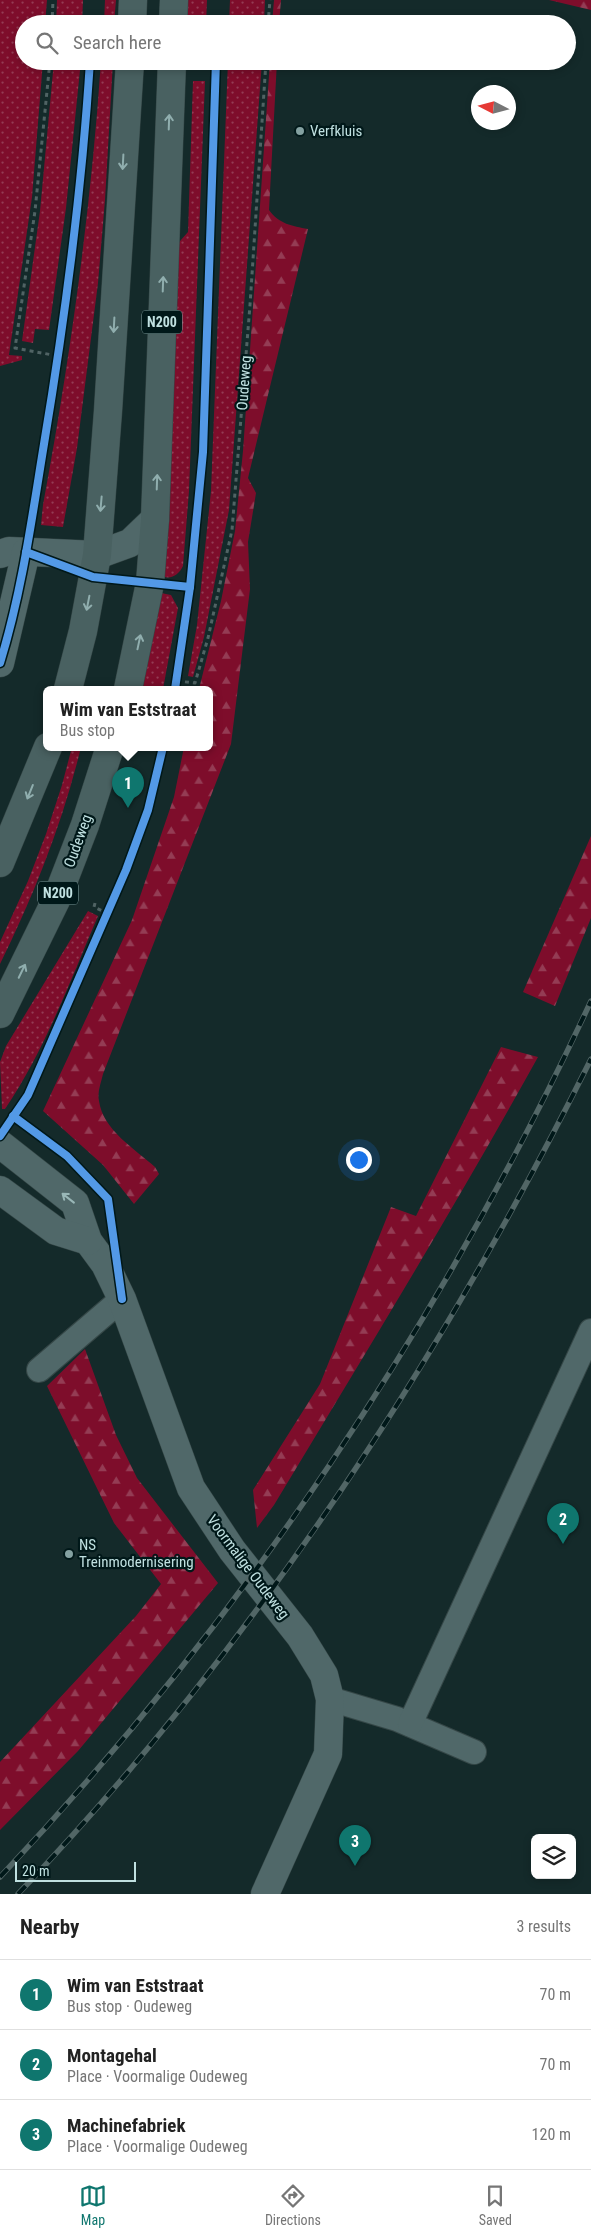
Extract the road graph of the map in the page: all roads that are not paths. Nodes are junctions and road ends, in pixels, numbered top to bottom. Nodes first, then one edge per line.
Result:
1 (133, 0) edge
2 (174, 0) edge
3 (132, 15) edge
4 (173, 15) edge
5 (129, 70) edge
6 (172, 70) edge
7 (156, 519) junction
8 (13, 553) edge
9 (97, 555) junction
10 (0, 663) edge
11 (69, 686) edge
12 (129, 686) edge
13 (46, 751) edge
14 (109, 751) edge
15 (0, 863) edge
16 (0, 1014) edge
17 (0, 1144) edge
18 (0, 1190) edge
19 (88, 1241) junction
20 (122, 1299) junction
21 (591, 1331) edge
22 (39, 1370) dead end
23 (330, 1699) junction
24 (410, 1724) junction
25 (474, 1752) dead end
26 (265, 1894) edge

1 - 3 main road
2 - 4 main road
5 -> 9 main road
7 -> 6 main road, N200
7 - 9 street
12 -> 7 main road, N200
8 - 9 street
8 - 10 street
9 -> 11 main road
13 -> 15 main road
16 -> 14 main road, Oudeweg / N200
19 -> 17 street, Voormalige Oudeweg
18 - 19 street
19 - 20 street, Voormalige Oudeweg
20 - 22 lane
20 - 23 street, Voormalige Oudeweg
21 - 24 lane
23 - 24 lane
23 - 26 street, Voormalige Oudeweg
24 - 25 lane

